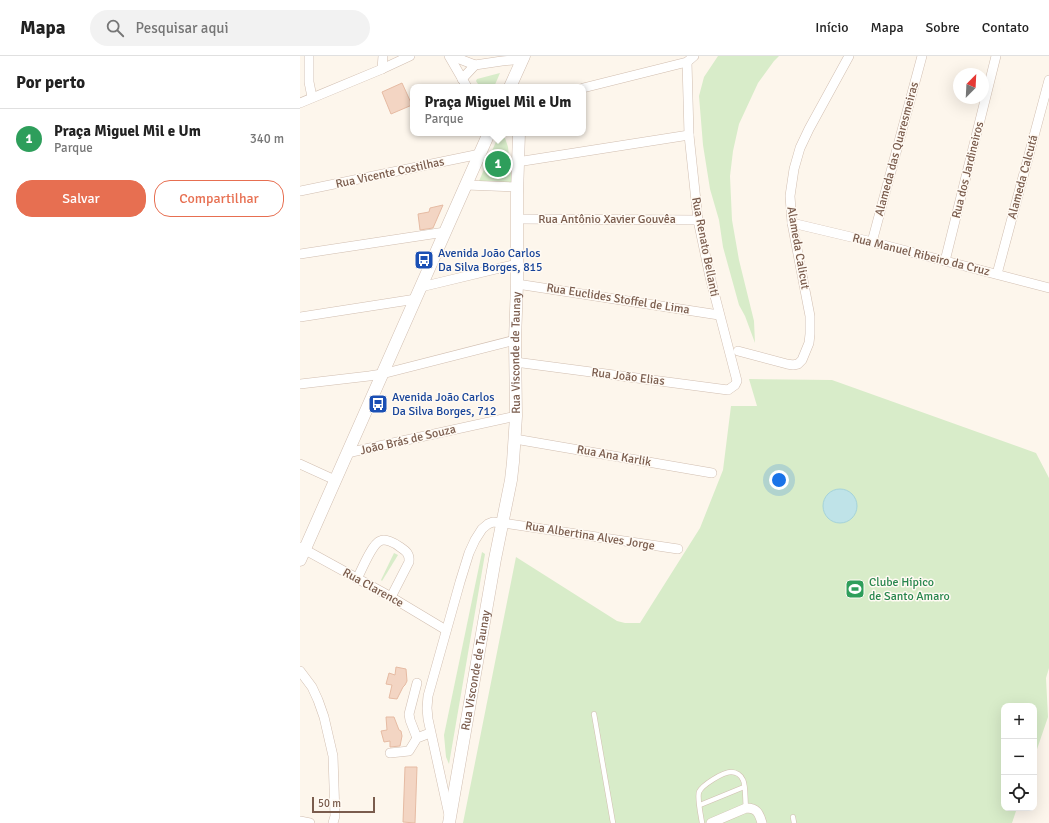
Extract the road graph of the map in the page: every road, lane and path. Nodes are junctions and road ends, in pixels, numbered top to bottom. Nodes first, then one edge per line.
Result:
1 (308, 56) edge
2 (383, 56) edge
3 (410, 56) edge
4 (449, 56) edge
5 (452, 56) edge
6 (694, 56) edge
7 (849, 56) edge
8 (922, 56) edge
9 (996, 56) edge
10 (524, 57) edge
11 (687, 62) junction
12 (475, 65) junction
13 (382, 69) junction
14 (1049, 80) edge
15 (516, 81) edge
16 (464, 83) edge
17 (586, 87) edge
18 (312, 97) junction
19 (300, 103) edge
20 (488, 136) edge
21 (518, 136) edge
22 (689, 136) junction
23 (480, 154) junction
24 (518, 162) junction
25 (466, 185) junction
26 (517, 187) junction
27 (300, 191) edge
28 (517, 219) junction
29 (698, 220) junction
30 (792, 222) junction
31 (445, 232) junction
32 (872, 242) junction
33 (300, 254) edge
34 (945, 261) junction
35 (517, 264) junction
36 (997, 274) junction
37 (517, 284) junction
38 (421, 287) junction
39 (1049, 288) edge
40 (416, 299) junction
41 (719, 315) junction
42 (300, 317) edge
43 (515, 340) junction
44 (738, 351) dead end
45 (515, 362) junction
46 (382, 374) junction
47 (737, 381) joint
48 (300, 384) edge
49 (516, 416) junction
50 (515, 439) junction
51 (347, 454) junction
52 (300, 464) edge
53 (712, 473) dead end
54 (335, 480) junction
55 (503, 523) junction
56 (678, 550) dead end
57 (302, 552) edge
58 (357, 579) junction
59 (391, 597) junction
60 (446, 630) junction
61 (300, 670) edge
62 (417, 683) dead end
63 (594, 714) dead end
64 (430, 733) junction
65 (416, 738) junction
66 (390, 753) dead end
67 (744, 787) junction
68 (700, 805) junction
69 (746, 808) junction
70 (793, 817) dead end
71 (300, 821) edge
72 (449, 821) edge
73 (714, 822) edge
74 (310, 823) edge
75 (333, 823) edge
76 (613, 823) edge
77 (702, 823) edge
78 (762, 823) edge
79 (794, 823) edge

1 - 18 street
2 - 13 street
3 - 13 street
4 - 16 street
5 - 12 street
6 - 11 street
7 - 30 street, Alameda Calicut
8 - 32 street, Alameda das Quaresmeiras
9 - 34 street, Rua dos Jardineiros
10 - 12 street
10 - 15 street
11 - 17 street
11 - 22 street, Rua Renato Bellanti
12 - 16 street
13 - 18 street
14 - 36 street, Alameda Calcutá
18 - 19 street
20 - 23 street
21 - 24 street, Rua Visconde de Taunay
22 - 24 street
22 - 29 street, Rua Renato Bellanti
23 - 25 street
23 - 27 street, Rua Vicente Costilhas
24 - 26 street, Rua Visconde de Taunay
25 - 26 street
25 - 31 street
26 - 28 street, Rua Visconde de Taunay
28 - 29 street, Rua Antônio Xavier Gouvêa
28 - 35 street, Rua Visconde de Taunay
29 - 41 street, Rua Renato Bellanti
30 - 32 street, Rua Manuel Ribeiro da Cruz
30 - 44 street, Alameda Calicut
31 - 33 street
31 - 38 street
32 - 34 street, Rua Manuel Ribeiro da Cruz
34 - 36 street, Rua Manuel Ribeiro da Cruz
35 - 37 street, Rua Visconde de Taunay
35 - 38 street
36 - 39 street, Rua Manuel Ribeiro da Cruz
37 - 41 street, Rua Euclides Stoffel de Lima
37 - 43 street, Rua Visconde de Taunay
38 - 40 street
40 - 42 street
40 - 46 street
41 - 47 street, Rua Renato Bellanti
43 - 45 street, Rua Visconde de Taunay
43 - 46 street
45 - 47 street, Rua João Elias
45 - 49 street, Rua Visconde de Taunay
46 - 48 street
46 - 51 street
49 - 50 street, Rua Visconde de Taunay
49 - 51 street, João Brás de Souza
50 - 53 street, Rua Ana Karlik
50 - 55 street, Rua Visconde de Taunay
51 - 54 street
52 - 54 street
54 - 57 street
55 - 56 street, Rua Albertina Alves Jorge
55 - 60 street, Rua Visconde de Taunay
55 - 72 street, Rua Visconde de Taunay
57 - 58 street, Rua Clarence
58 - 59 street, Rua Clarence
58 - 59 street
59 - 60 street, Rua Clarence
60 - 64 street, Rua Visconde de Taunay
61 - 75 street
62 - 65 street
63 - 76 lane
64 - 65 street
64 - 72 street, Rua Visconde de Taunay
65 - 66 street
67 - 68 lane
67 - 68 lane
67 - 69 lane
68 - 77 lane
69 - 73 street
69 - 78 street
70 - 79 lane
71 - 74 street

